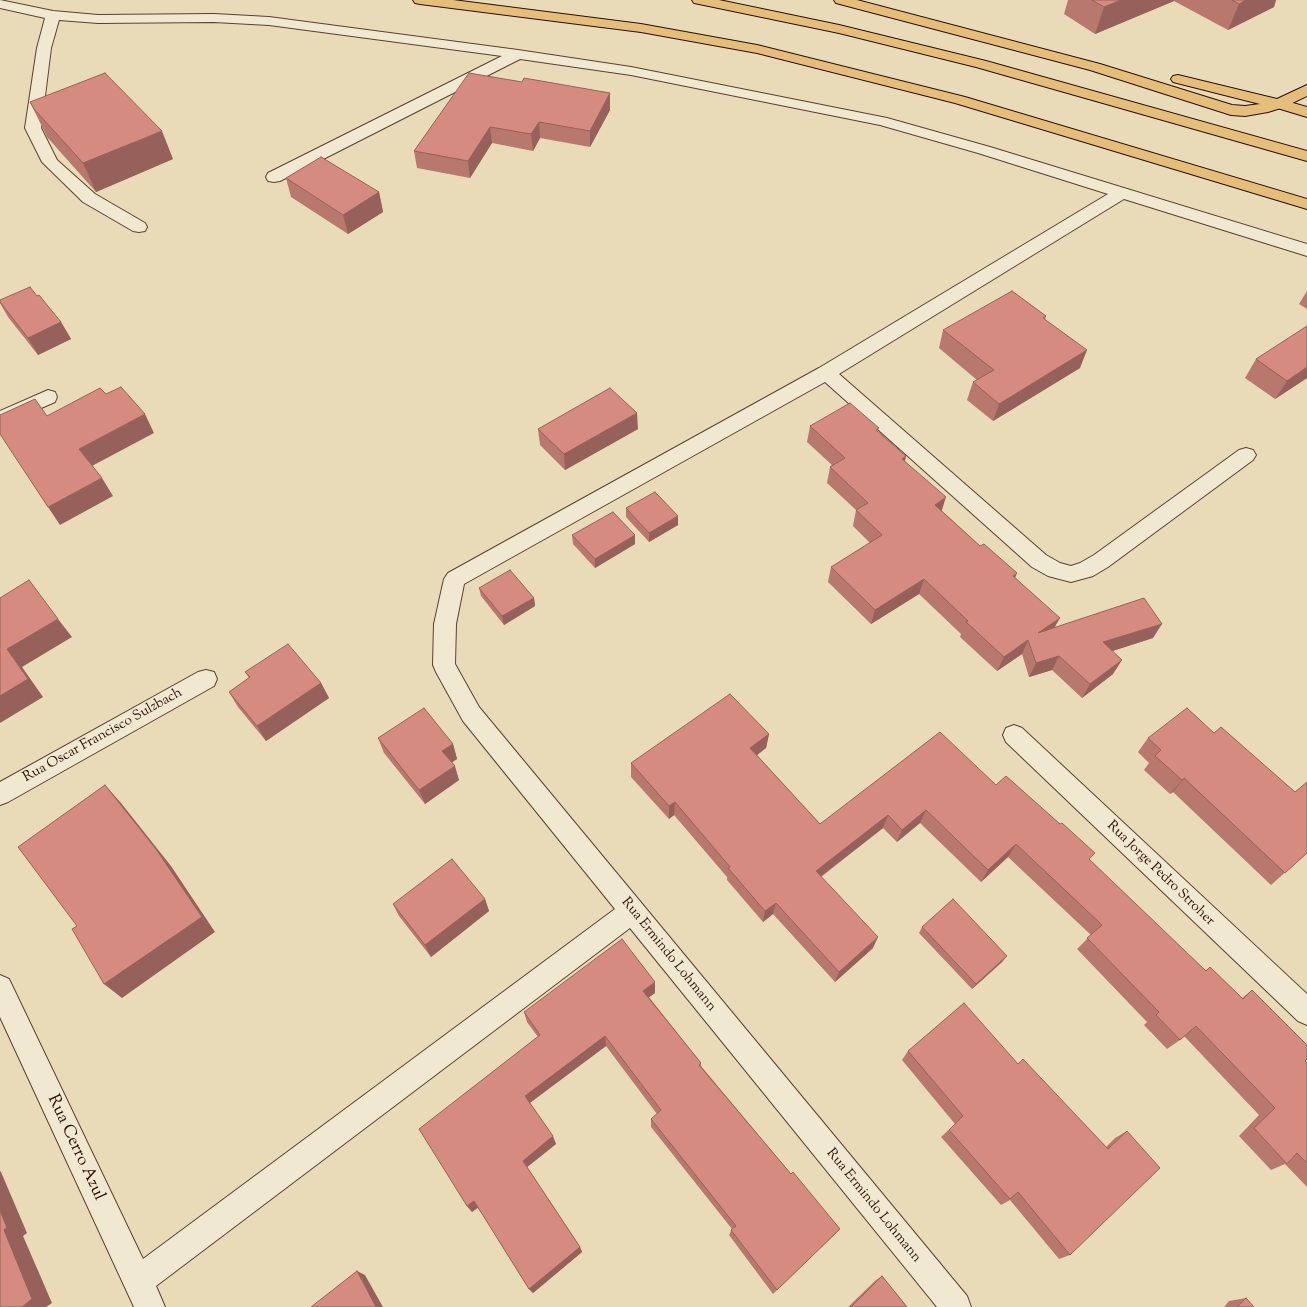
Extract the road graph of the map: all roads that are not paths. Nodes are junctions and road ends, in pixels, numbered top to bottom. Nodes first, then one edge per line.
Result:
1 (420, 0) edge
2 (699, 0) edge
3 (840, 0) edge
4 (872, 0) edge
5 (0, 4) edge
6 (54, 14) junction
7 (518, 54) junction
8 (1307, 90) edge
9 (1279, 104) junction
10 (1307, 112) edge
11 (1307, 156) edge
12 (274, 177) dead end
13 (1121, 193) junction
14 (1307, 204) edge
15 (140, 227) dead end
16 (1307, 250) edge
17 (826, 373) junction
18 (48, 396) dead end
19 (0, 419) edge
20 (1246, 455) dead end
21 (206, 679) dead end
22 (1014, 735) dead end
23 (0, 794) edge
24 (632, 911) junction
25 (0, 988) edge
26 (1307, 1012) edge
27 (138, 1281) junction
28 (150, 1307) edge
29 (956, 1307) edge

1 - 14 main road
2 - 11 main road
3 - 9 main road
4 - 9 main road
5 - 6 street
6 - 7 street
6 - 15 street
7 - 12 street
7 - 13 street
8 - 9 main road
9 - 10 main road
13 - 16 street
13 - 17 street
17 - 20 street
17 - 24 street, Rua Ermindo Lohmann
18 - 19 street
21 - 23 street, Rua Oscar Francisco Sulzbach
22 - 26 street, Rua Jorge Pedro Stroher
24 - 27 street
24 - 29 street, Rua Ermindo Lohmann
25 - 27 street, Rua Cerro Azul
27 - 28 street, Rua Cerro Azul

